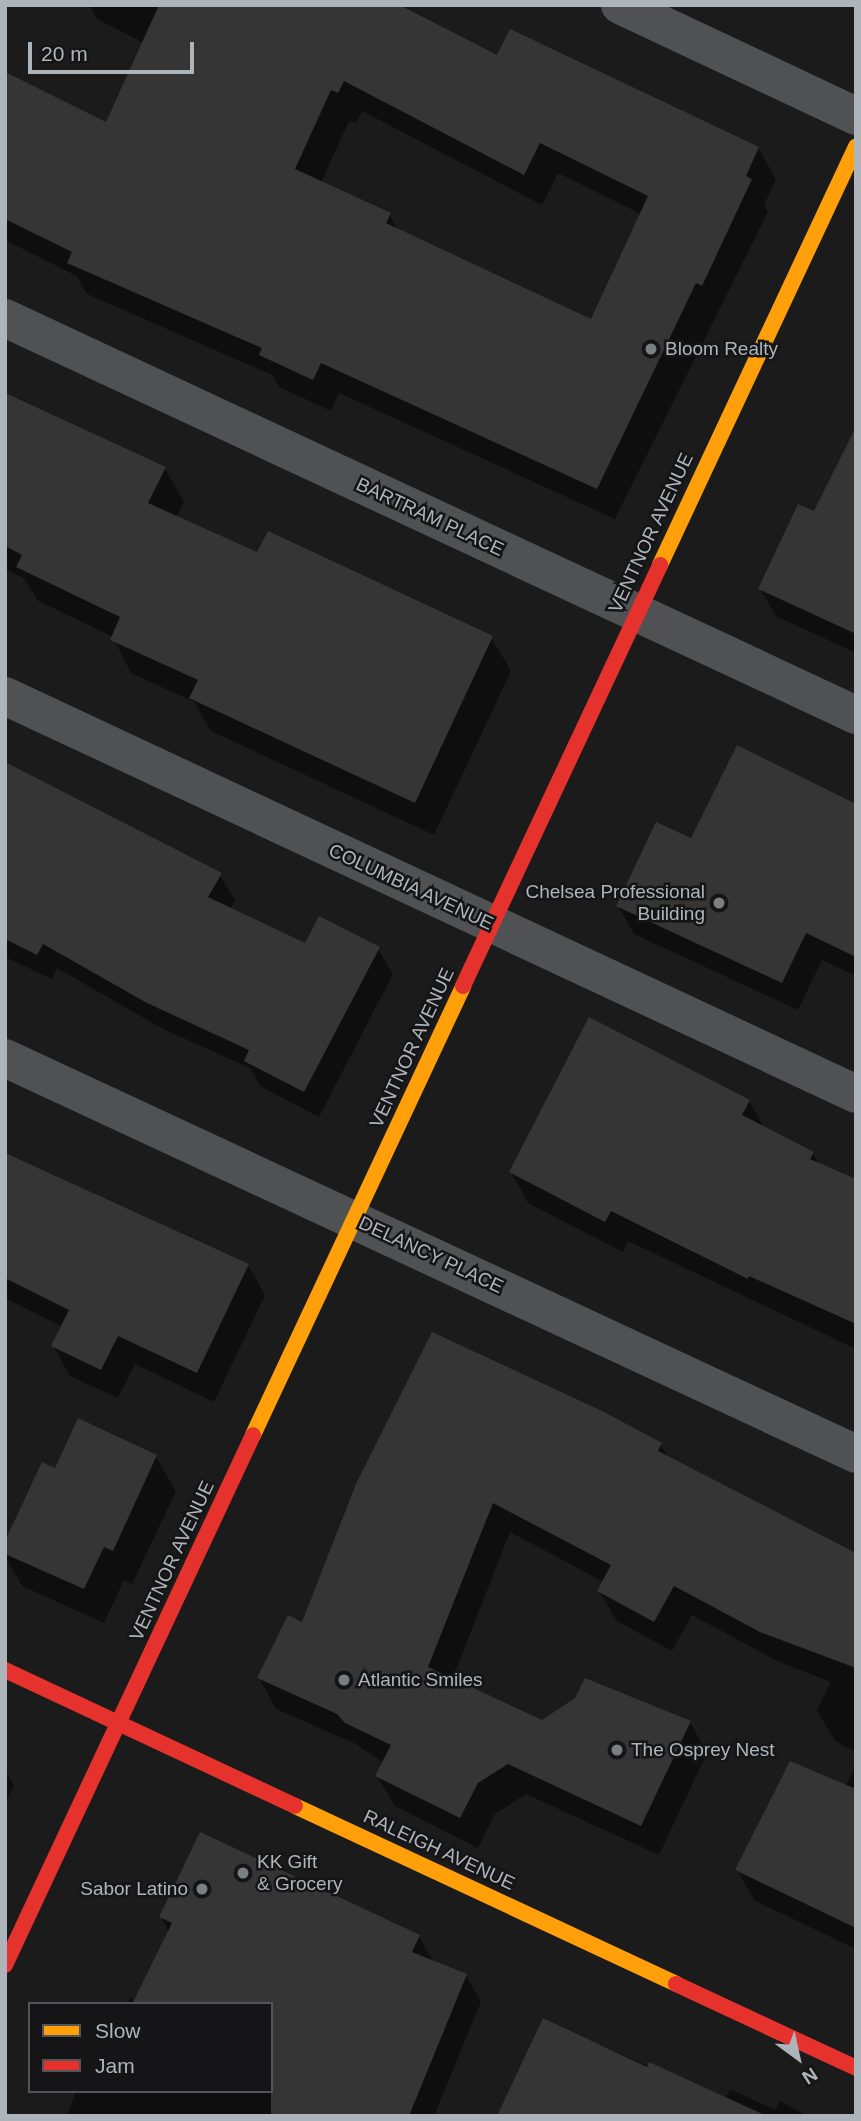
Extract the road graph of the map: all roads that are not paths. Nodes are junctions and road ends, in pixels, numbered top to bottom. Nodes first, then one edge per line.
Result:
1 (620, 5) edge
2 (856, 116) edge
3 (856, 147) edge
4 (5, 318) edge
5 (637, 612) junction
6 (5, 696) edge
7 (856, 715) edge
8 (492, 925) junction
9 (5, 1058) edge
10 (856, 1094) edge
11 (356, 1220) junction
12 (856, 1454) edge
13 (5, 1670) edge
14 (118, 1723) junction
15 (5, 1965) edge
16 (856, 2068) edge

1 - 2 street
3 - 5 main road, VENTNOR AVENUE
4 - 5 street, BARTRAM PLACE
5 - 7 street, BARTRAM PLACE
5 - 8 main road, VENTNOR AVENUE
6 - 8 street, COLUMBIA AVENUE
8 - 10 street, COLUMBIA AVENUE
8 - 11 main road, VENTNOR AVENUE
9 - 11 street, DELANCY PLACE
11 - 12 street, DELANCY PLACE
11 - 14 main road, VENTNOR AVENUE
13 - 14 main road, RALEIGH AVENUE
14 - 15 main road, VENTNOR AVENUE
14 - 16 main road, RALEIGH AVENUE

